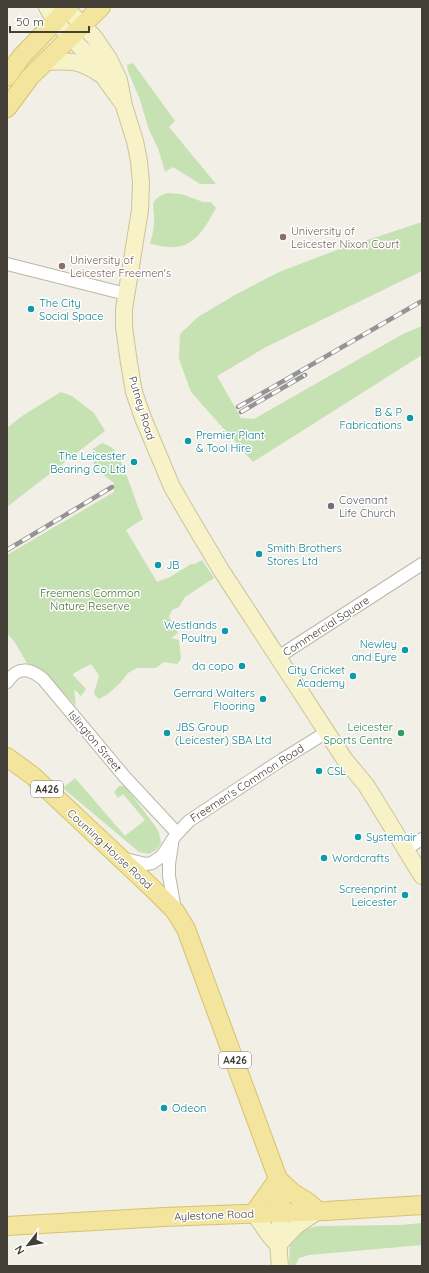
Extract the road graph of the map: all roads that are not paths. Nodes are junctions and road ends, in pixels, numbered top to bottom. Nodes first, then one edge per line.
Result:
1 (101, 7) edge
2 (60, 10) edge
3 (76, 30) junction
4 (44, 62) junction
5 (103, 76) junction
6 (7, 77) edge
7 (124, 106) junction
8 (7, 108) edge
9 (7, 264) edge
10 (126, 294) junction
11 (422, 564) edge
12 (278, 657) junction
13 (7, 682) edge
14 (327, 732) junction
15 (7, 757) edge
16 (174, 837) junction
17 (422, 839) edge
18 (406, 849) junction
19 (120, 857) junction
20 (422, 875) edge
21 (175, 911) junction
22 (278, 1179) junction
23 (300, 1198) junction
24 (422, 1205) edge
25 (318, 1211) junction
26 (254, 1213) junction
27 (282, 1213) junction
28 (7, 1226) edge
29 (278, 1244) junction
30 (280, 1266) edge

1 - 3 main road
2 - 3 street
2 - 6 main road
3 - 4 main road
3 - 5 street, Putney Road
3 - 7 street, Putney Road
4 - 5 street, Putney Road
4 - 8 main road
5 - 7 street, Putney Road
7 - 10 street, Putney Road
9 - 10 street
10 - 12 street, Putney Road
11 - 12 street, Commercial Square
12 - 14 street, Commercial Square
13 - 16 street, Islington Street
14 - 16 street, Freemen's Common Road
14 - 18 street, Commercial Square
15 - 19 main road, Counting House Road / A426
16 - 19 street, Freemen's Common Road
16 - 21 street
17 - 18 street
18 - 20 street, Commercial Square
19 - 21 main road, Counting House Road / A426
21 - 22 main road, A426
22 - 23 main road
22 - 26 main road
22 - 27 main road, A426
23 - 25 main road
23 - 27 main road
24 - 25 main road, Aylestone Road
25 - 27 main road, Aylestone Road
25 - 29 street
26 - 27 main road, Aylestone Road
26 - 28 main road, Aylestone Road
26 - 29 street
27 - 29 street
29 - 30 street

